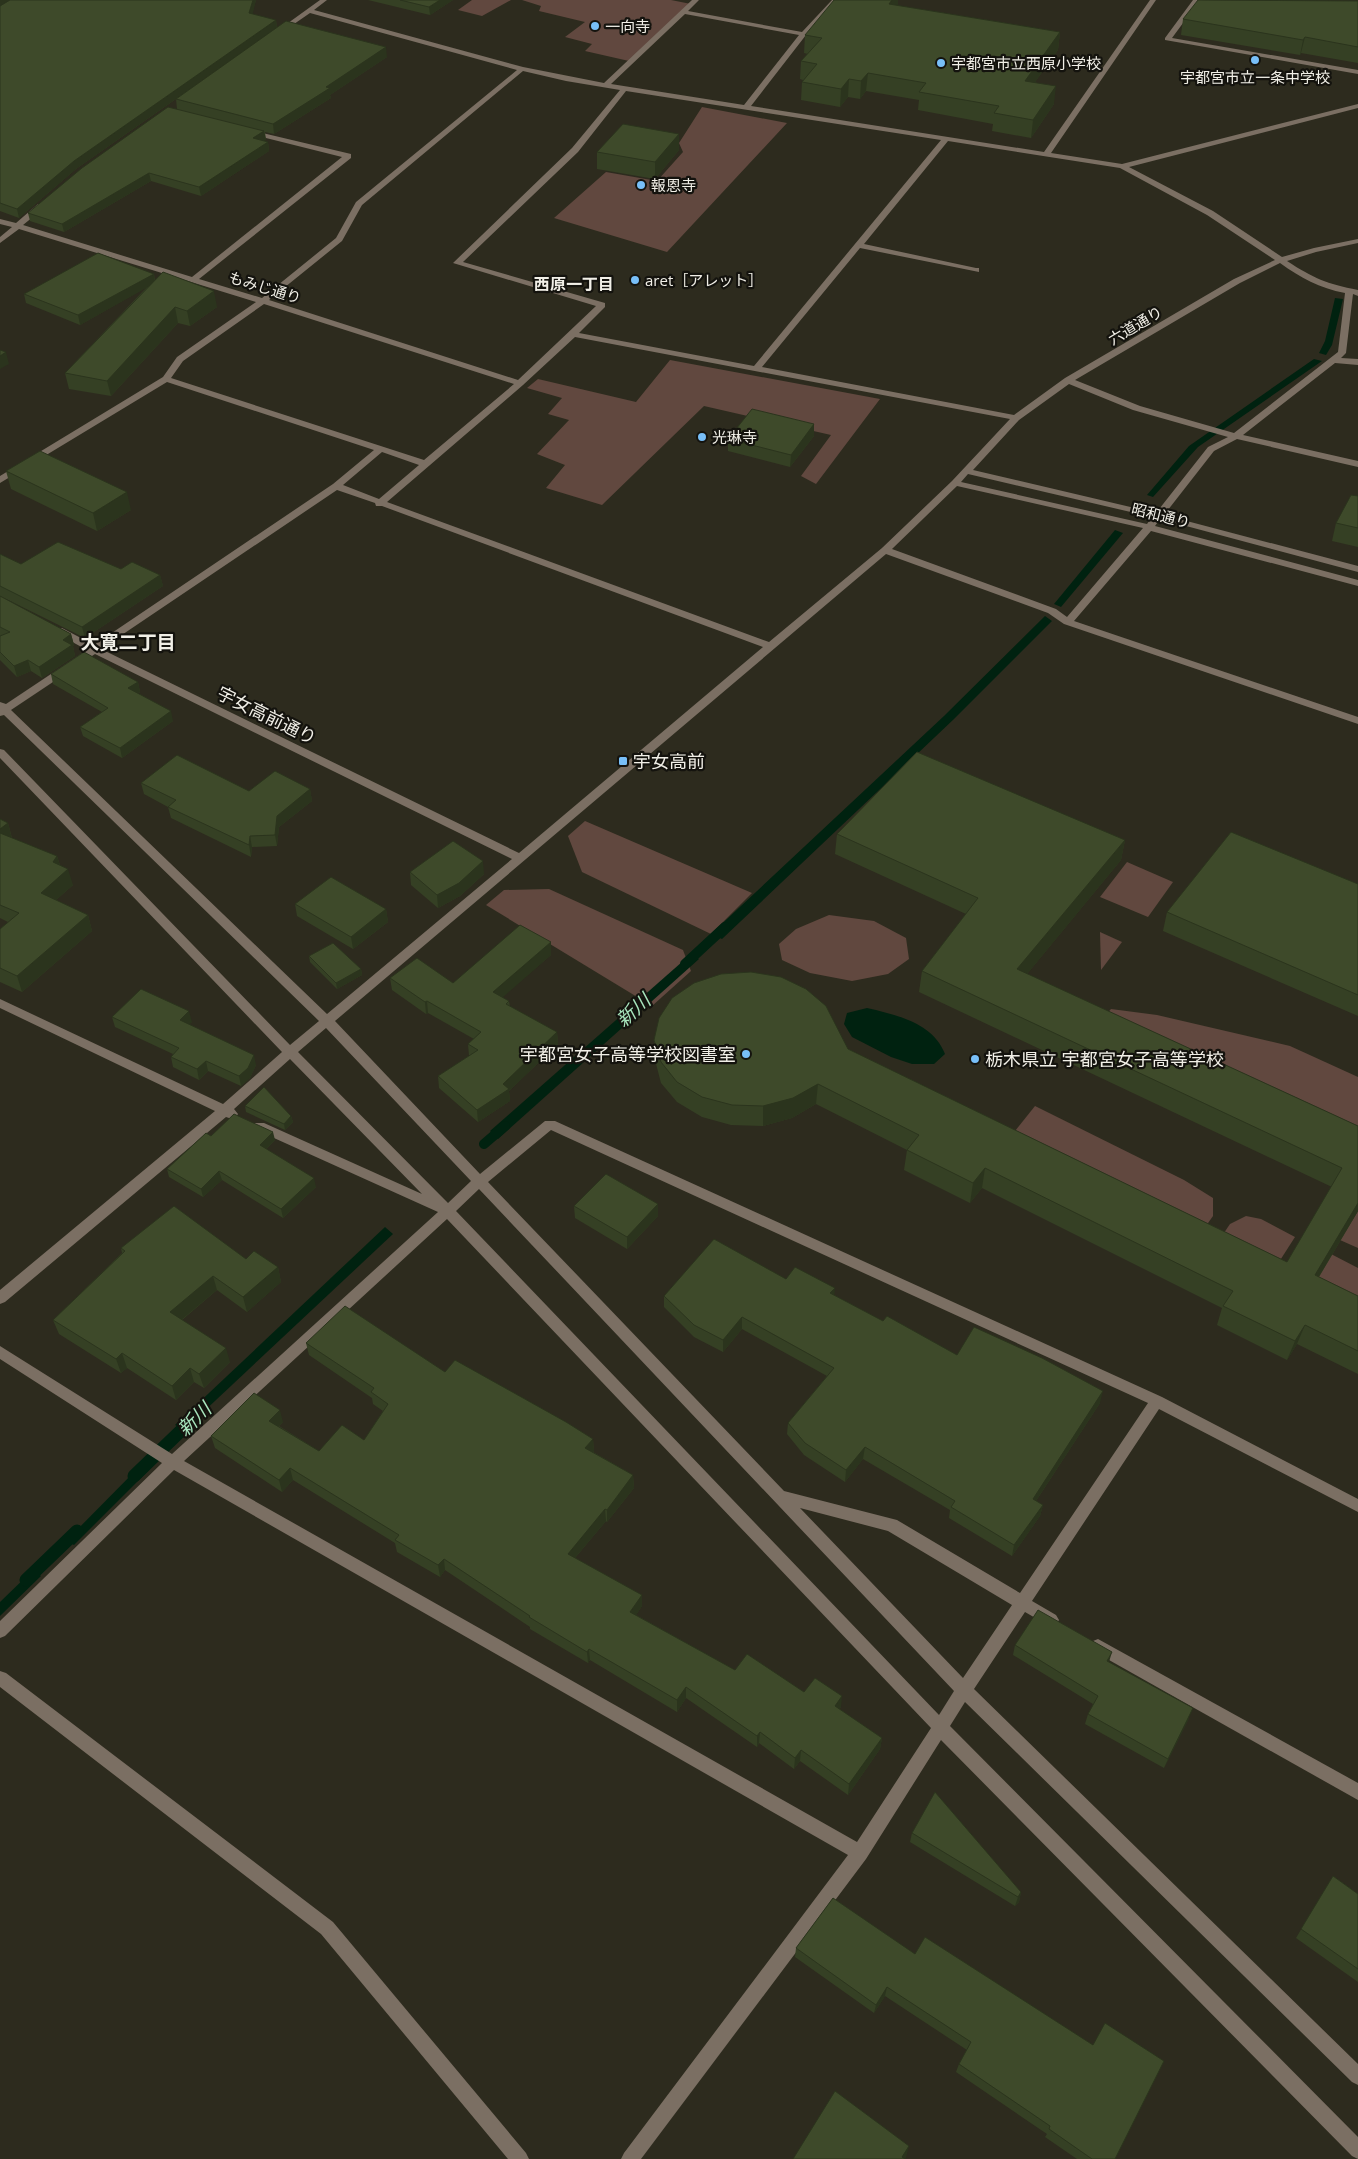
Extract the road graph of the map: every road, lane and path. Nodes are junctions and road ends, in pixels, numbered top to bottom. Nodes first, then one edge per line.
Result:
1 (324, 0) edge
2 (696, 0) edge
3 (836, 0) edge
4 (1153, 0) edge
5 (1197, 0) edge
6 (309, 10) junction
7 (684, 12) junction
8 (804, 34) junction
9 (270, 39) edge
10 (522, 70) junction
11 (1358, 72) edge
12 (605, 86) junction
13 (624, 89) junction
14 (1358, 106) edge
15 (745, 108) junction
16 (244, 130) edge
17 (946, 139) junction
18 (1047, 153) junction
19 (1122, 166) junction
20 (48, 199) edge
21 (0, 221) edge
22 (19, 226) junction
23 (1358, 240) edge
24 (0, 241) edge
25 (858, 245) junction
26 (1281, 260) junction
27 (976, 270) dead end
28 (193, 280) junction
29 (1354, 292) edge
30 (263, 301) junction
31 (572, 334) junction
32 (1333, 360) junction
33 (1358, 362) edge
34 (756, 369) junction
35 (166, 379) junction
36 (1068, 380) junction
37 (520, 383) junction
38 (1016, 418) junction
39 (1236, 436) junction
40 (380, 450) junction
41 (426, 464) junction
42 (1358, 464) edge
43 (967, 471) junction
44 (0, 480) edge
45 (955, 483) junction
46 (336, 486) junction
47 (379, 504) junction
48 (1158, 516) junction
49 (1150, 527) junction
50 (885, 550) junction
51 (1358, 569) edge
52 (1358, 583) edge
53 (1068, 622) junction
54 (52, 627) edge
55 (772, 647) junction
56 (95, 650) junction
57 (1, 709) edge
58 (1358, 721) edge
59 (0, 752) edge
60 (520, 858) junction
61 (0, 1003) edge
62 (327, 1021) junction
63 (290, 1052) junction
64 (225, 1110) junction
65 (479, 1182) junction
66 (448, 1211) junction
67 (0, 1298) edge
68 (0, 1352) edge
69 (1157, 1401) junction
70 (173, 1462) junction
71 (780, 1496) junction
72 (1358, 1506) edge
73 (1022, 1603) junction
74 (1065, 1628) edge
75 (0, 1631) edge
76 (1082, 1637) edge
77 (0, 1678) edge
78 (964, 1690) junction
79 (940, 1726) junction
80 (1358, 1792) edge
81 (860, 1853) junction
82 (1358, 2076) edge
83 (1358, 2150) edge
84 (520, 2159) edge
85 (630, 2159) edge

1 - 6 street
2 - 7 street
3 - 8 street
4 - 18 street
5 - 11 street
6 - 9 street
6 - 10 street
7 - 8 street
7 - 12 street
8 - 15 street
10 - 12 street
10 - 30 street
12 - 13 street
13 - 15 street
13 - 31 street
14 - 19 street
15 - 17 street
16 - 28 street
17 - 18 street
17 - 25 street
18 - 19 street
19 - 26 street
20 - 22 street
21 - 22 street, もみじ通り
22 - 24 street
22 - 28 street, もみじ通り
23 - 26 street, 六道通り
25 - 27 street
25 - 34 street
26 - 29 street
26 - 36 street, 六道通り
28 - 30 street, もみじ通り
29 - 32 street
30 - 35 street
30 - 37 street, もみじ通り
31 - 34 street
31 - 37 street
32 - 33 street
32 - 39 street
34 - 38 street
35 - 40 street
35 - 44 street
36 - 38 street, 六道通り
36 - 39 street
37 - 41 street
38 - 43 street, 六道通り
39 - 42 street
39 - 48 street
40 - 41 street
40 - 46 street
41 - 47 street
43 - 45 street, 六道通り
43 - 48 street, 昭和通り
45 - 49 street, 昭和通り
45 - 50 street, 六道通り
46 - 47 street
46 - 56 street
47 - 55 street
48 - 49 street
48 - 51 street, 昭和通り
49 - 52 street, 昭和通り
49 - 53 street
50 - 53 street
50 - 55 street, 六道通り
53 - 58 street
54 - 56 street, 宇女高前通り
55 - 60 street, 六道通り
56 - 57 street
56 - 60 street, 宇女高前通り
57 - 62 street
59 - 63 street
60 - 62 street, 六道通り
61 - 64 street
62 - 63 street, 六道通り
62 - 65 street
63 - 64 street, 六道通り
63 - 66 street
64 - 66 street
64 - 67 street, 六道通り
65 - 66 street
65 - 69 street
65 - 71 street
66 - 70 street
66 - 79 street
68 - 70 street
69 - 72 street
69 - 73 street
70 - 75 street
70 - 81 street
71 - 73 street
71 - 78 street
73 - 74 street
73 - 78 street
76 - 80 street
77 - 84 street
78 - 79 street
78 - 82 street
79 - 81 street
79 - 83 street
81 - 85 street

